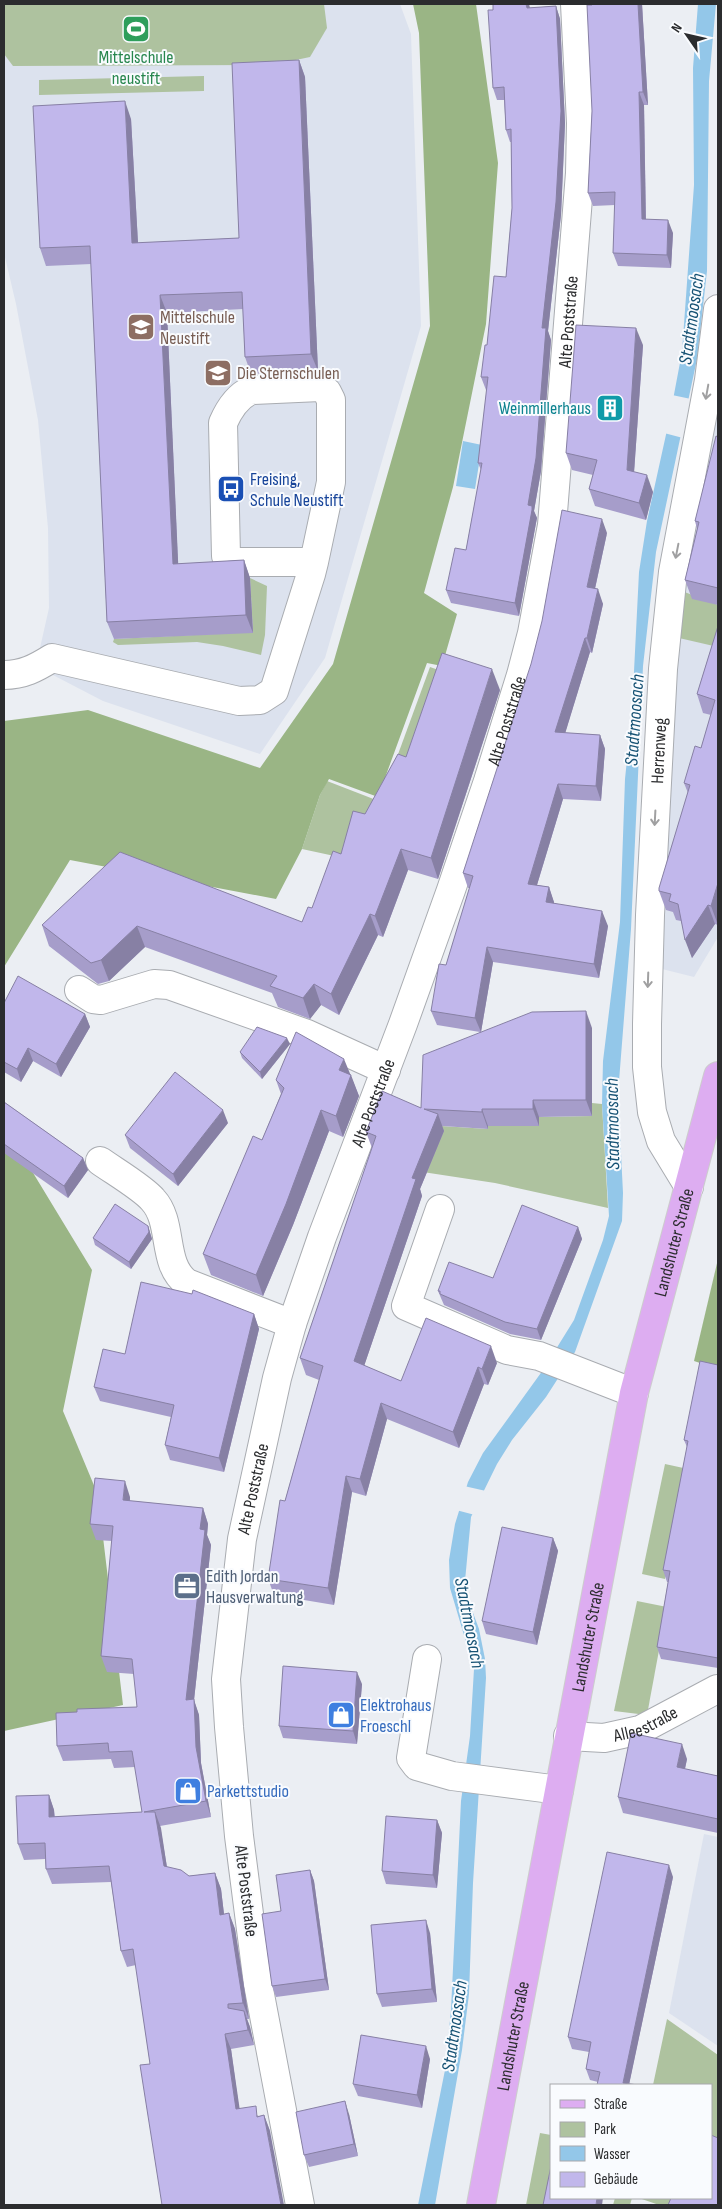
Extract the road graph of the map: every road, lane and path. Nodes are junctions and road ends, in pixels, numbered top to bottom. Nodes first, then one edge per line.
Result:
1 (575, 4) edge
2 (718, 309) edge
3 (314, 562) junction
4 (4, 675) edge
5 (79, 990) dead end
6 (386, 1070) junction
7 (718, 1076) edge
8 (718, 1146) edge
9 (100, 1161) dead end
10 (689, 1187) junction
11 (440, 1209) dead end
12 (292, 1324) junction
13 (634, 1393) junction
14 (427, 1659) dead end
15 (718, 1689) edge
16 (568, 1736) junction
17 (559, 1790) junction
18 (300, 2205) edge
19 (481, 2205) edge

1 - 6 street, Alte Poststraße
2 -> 10 street, Herrenweg
3 - 3 street
3 - 4 street
5 - 6 street
6 - 12 street, Alte Poststraße
7 - 10 main road, Landshuter Straße
8 - 10 main road
9 - 12 street
10 - 13 main road, Landshuter Straße
11 - 13 street
12 - 18 street, Alte Poststraße
13 - 16 main road, Landshuter Straße
14 - 17 street
15 - 16 street, Alleestraße
16 - 17 main road, Landshuter Straße
17 - 19 main road, Landshuter Straße

